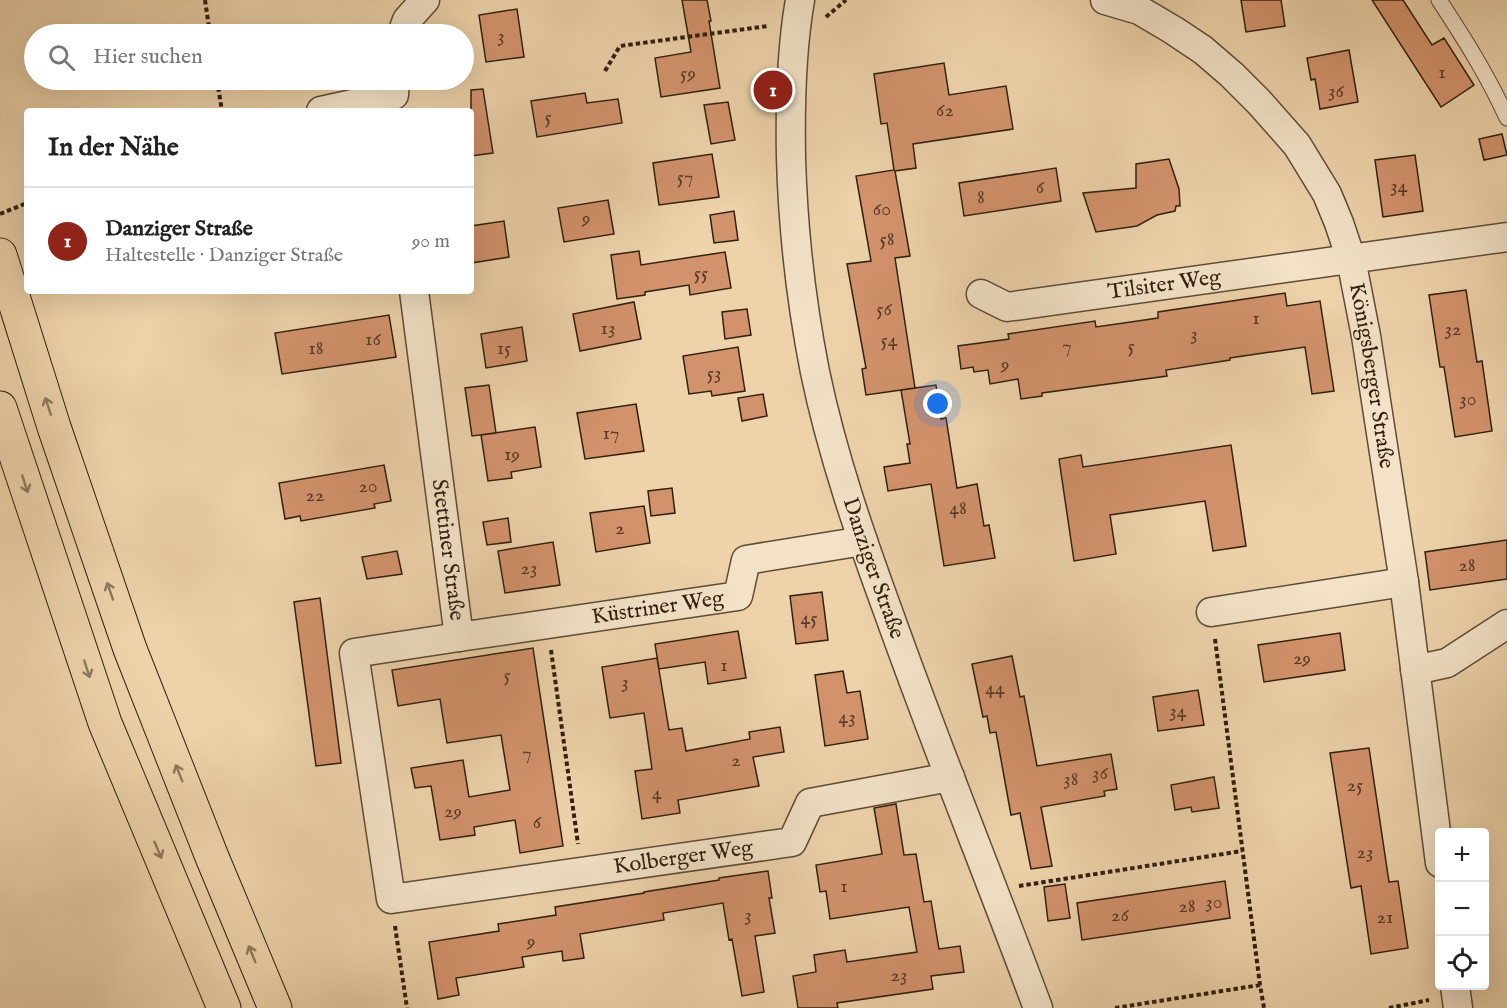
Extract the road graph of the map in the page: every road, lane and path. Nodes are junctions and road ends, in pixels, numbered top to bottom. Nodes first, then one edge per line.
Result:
1 (205, 0) edge
2 (425, 0) edge
3 (1105, 0) edge
4 (1439, 0) edge
5 (799, 11) edge
6 (209, 24) edge
7 (406, 24) edge
8 (605, 71) dead end
9 (219, 90) edge
10 (394, 95) edge
11 (222, 108) edge
12 (335, 108) edge
13 (1507, 118) edge
14 (24, 204) edge
15 (0, 214) edge
16 (1507, 237) edge
17 (1351, 259) junction
18 (2, 261) edge
19 (414, 294) edge
20 (981, 294) dead end
21 (0, 408) edge
22 (863, 541) junction
23 (1404, 582) junction
24 (1211, 612) joint
25 (548, 623) junction
26 (1507, 624) edge
27 (459, 637) junction
28 (1415, 670) junction
29 (950, 777) junction
30 (1435, 828) edge
31 (1243, 851) junction
32 (582, 872) junction
33 (994, 890) junction
34 (391, 899) junction
35 (1260, 985) junction
36 (1456, 996) edge
37 (224, 1008) edge
38 (275, 1008) edge
39 (407, 1008) edge
40 (1038, 1008) edge
41 (1115, 1008) edge
42 (1264, 1008) edge
43 (1389, 1008) edge

1 - 6 path
2 - 7 street
3 - 17 street, Königsberger Straße
4 - 13 lane
5 - 8 path
5 - 22 street, Danziger Straße
9 - 11 path
10 - 12 street
14 - 15 path
16 - 17 street, Tilsiter Weg
17 - 20 street, Tilsiter Weg
17 - 23 street, Königsberger Straße
38 -> 18 highway
19 - 27 street, Stettiner Straße
21 -> 37 highway
22 - 25 street, Küstriner Weg
22 - 29 street, Danziger Straße
23 - 24 street
23 - 28 street, Königsberger Straße
24 - 31 path
25 - 27 street, Küstriner Weg
25 - 32 path
26 - 28 street
27 - 34 street, Stettiner Straße
28 - 30 street, Königsberger Straße
29 - 32 street, Kolberger Weg
29 - 33 street, Danziger Straße
31 - 33 path
31 - 35 path
32 - 34 street, Kolberger Weg
33 - 40 street, Danziger Straße
34 - 39 path
35 - 41 path
35 - 42 path
36 - 43 path

